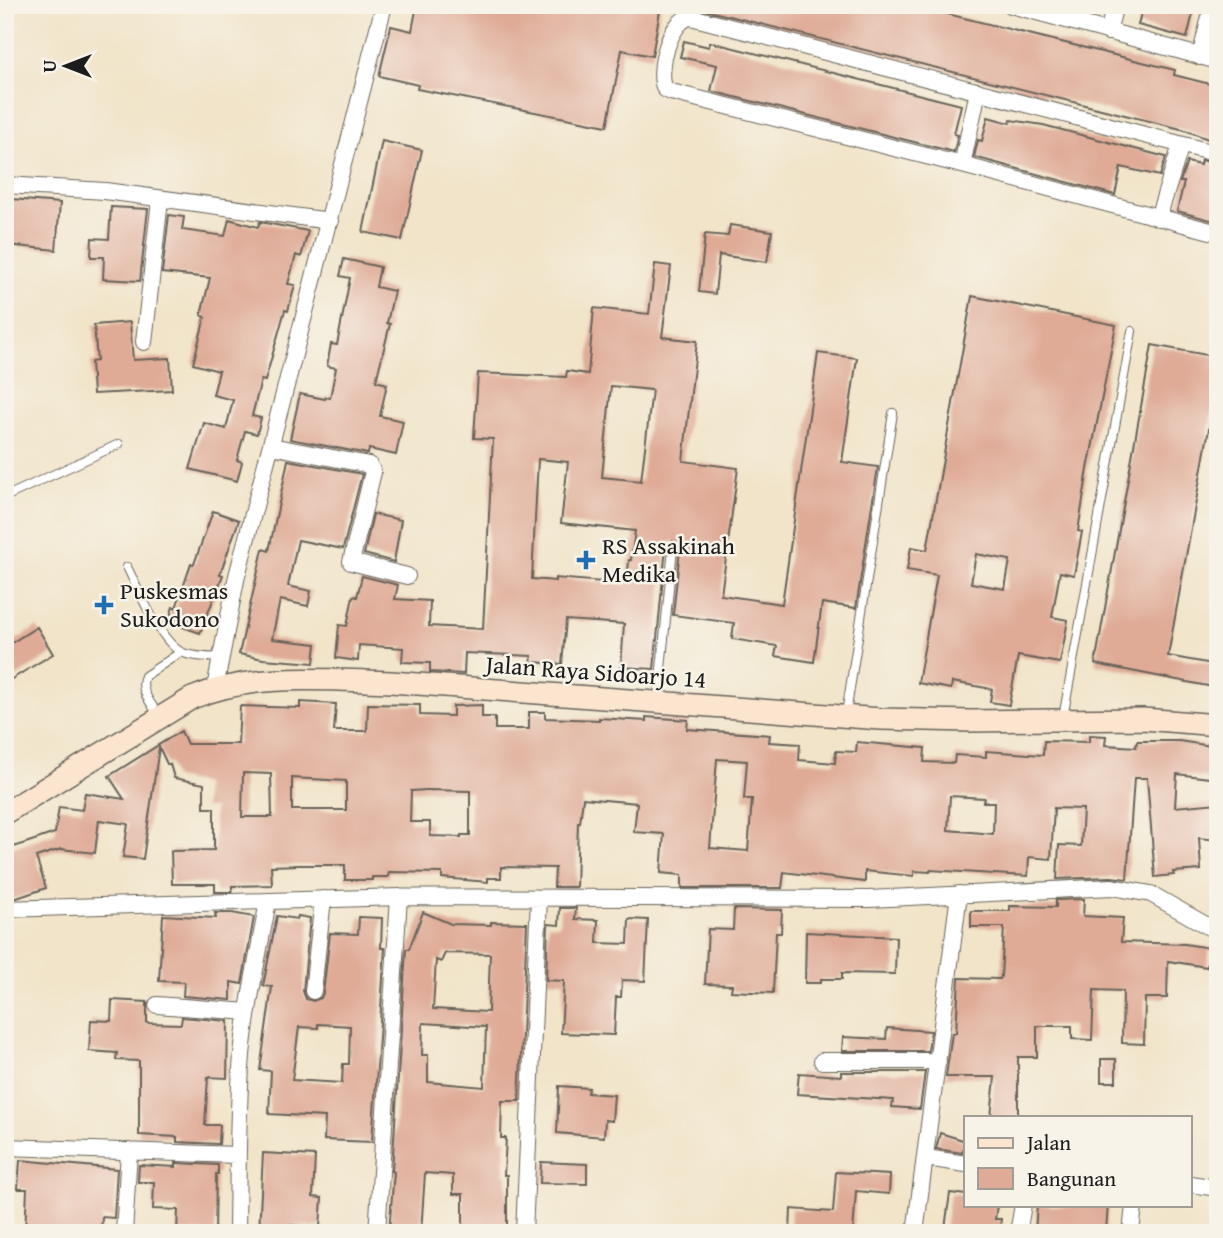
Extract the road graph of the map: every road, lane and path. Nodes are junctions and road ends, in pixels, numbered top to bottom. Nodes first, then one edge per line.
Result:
1 (384, 5) edge
2 (1115, 5) edge
3 (1213, 5) edge
4 (1019, 6) edge
5 (1108, 32) junction
6 (1200, 57) junction
7 (1218, 61) edge
8 (978, 91) junction
9 (1181, 145) junction
10 (1218, 154) edge
11 (962, 164) junction
12 (5, 185) edge
13 (160, 200) junction
14 (1158, 218) junction
15 (330, 221) junction
16 (1218, 233) edge
17 (1132, 331) dead end
18 (144, 342) dead end
19 (893, 413) dead end
20 (119, 444) dead end
21 (271, 446) junction
22 (5, 497) edge
23 (673, 548) dead end
24 (127, 567) dead end
25 (407, 576) dead end
26 (181, 652) junction
27 (220, 658) junction
28 (215, 688) junction
29 (657, 702) junction
30 (159, 716) junction
31 (846, 717) junction
32 (1063, 718) junction
33 (1218, 725) edge
34 (5, 813) edge
35 (959, 894) junction
36 (399, 897) junction
37 (539, 898) junction
38 (323, 899) junction
39 (268, 901) junction
40 (5, 909) edge
41 (1218, 932) edge
42 (313, 991) dead end
43 (157, 1006) dead end
44 (248, 1012) junction
45 (822, 1061) dead end
46 (938, 1061) junction
47 (5, 1147) edge
48 (129, 1151) junction
49 (237, 1155) junction
50 (926, 1158) junction
51 (964, 1164) edge
52 (1192, 1184) edge
53 (1218, 1188) edge
54 (1023, 1206) edge
55 (1134, 1206) edge
56 (124, 1233) edge
57 (237, 1233) edge
58 (377, 1233) edge
59 (524, 1233) edge
60 (915, 1233) edge
61 (1018, 1233) edge
62 (1131, 1233) edge

1 - 15 street
2 - 5 street
3 - 6 street
4 - 5 street
5 - 6 street
6 - 7 street
8 - 9 street
8 - 11 street
8 - 11 street
9 - 10 street
9 - 14 street
11 - 14 street
12 - 13 street
13 - 15 street
13 - 18 street
14 - 16 street
15 - 21 street
17 - 32 lane
19 - 31 lane
20 - 22 lane
21 - 25 street
21 - 27 street
23 - 29 lane
24 - 26 lane
26 - 27 lane
26 - 30 lane
27 - 28 street
28 - 29 main road, Jalan Raya Sidoarjo 14
28 - 30 main road, Jalan Raya Sidoarjo 14
29 - 31 main road, Jalan Raya Sidoarjo 14
30 - 34 main road, Jalan Raya Sidoarjo 14
31 - 32 main road, Jalan Raya Sidoarjo 14
32 - 33 main road, Jalan Raya Sidoarjo 14
35 - 37 street
35 - 41 street
35 - 46 street
36 - 37 street
36 - 38 street
36 - 58 street
37 - 59 street
38 - 39 street
38 - 42 street
39 - 40 street
39 - 44 street
43 - 44 street
44 - 49 street
45 - 46 street
46 - 50 street
47 - 48 street
48 - 49 street
48 - 56 street
49 - 57 street
50 - 51 street
50 - 60 street
52 - 53 street
54 - 61 street
55 - 62 street

